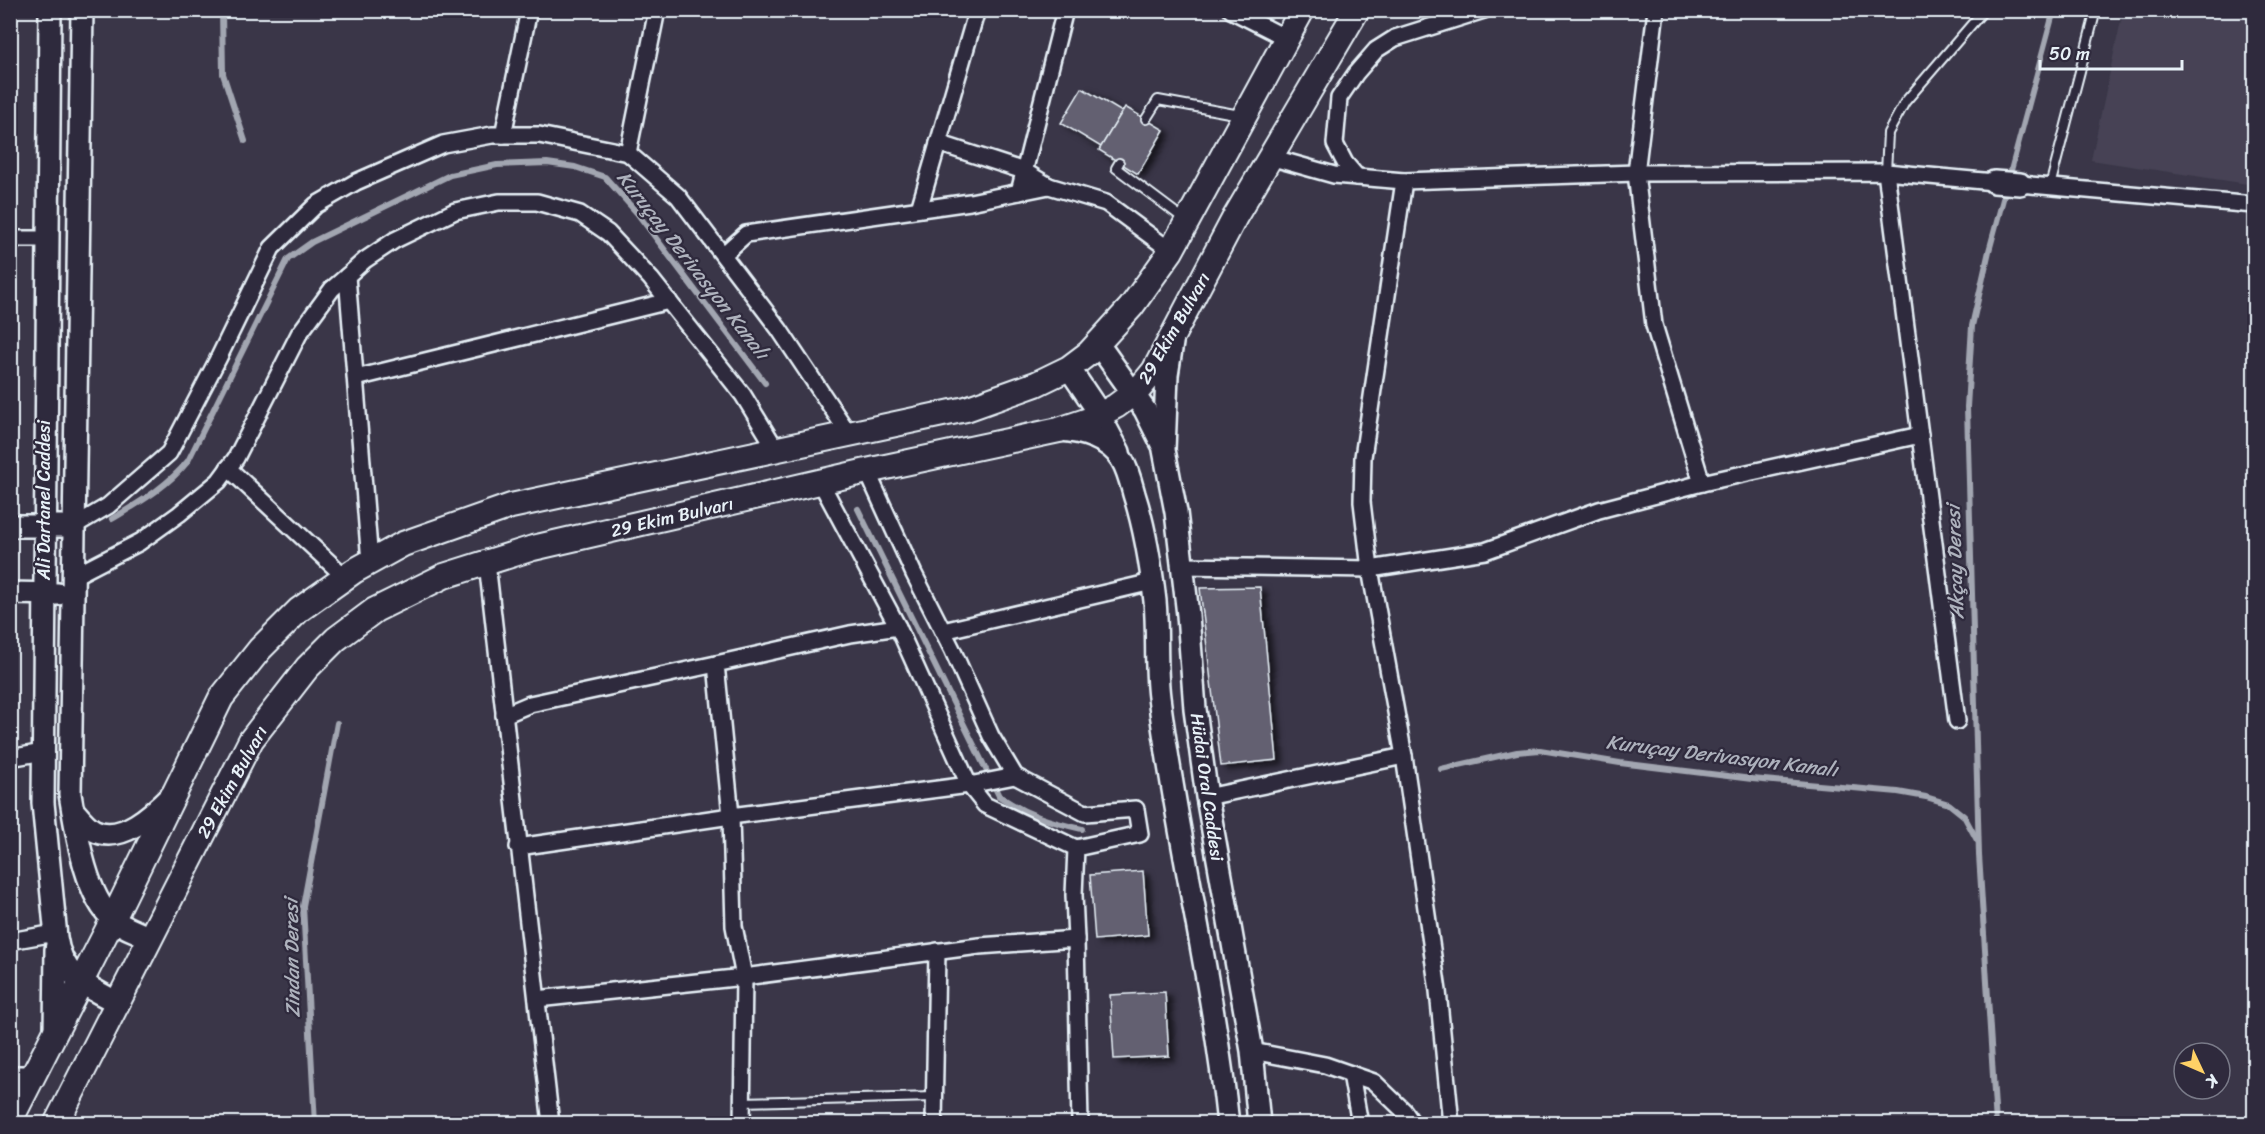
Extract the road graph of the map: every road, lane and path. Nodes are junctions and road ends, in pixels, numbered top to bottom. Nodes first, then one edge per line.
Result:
1 (50, 10) edge
2 (82, 10) edge
3 (529, 10) edge
4 (657, 10) edge
5 (977, 10) edge
6 (1065, 10) edge
7 (1231, 10) edge
8 (1302, 10) edge
9 (1357, 10) edge
10 (1656, 10) edge
11 (1984, 10) edge
12 (2096, 10) edge
13 (1474, 12) edge
14 (1286, 38) junction
15 (1244, 116) junction
16 (1146, 119) dead end
17 (503, 135) junction
18 (938, 143) junction
19 (628, 153) junction
20 (1270, 157) junction
21 (1119, 163) dead end
22 (1024, 171) junction
23 (1886, 172) junction
24 (1636, 173) junction
25 (1357, 177) junction
26 (1404, 181) junction
27 (1994, 182) joint
28 (2020, 184) joint
29 (1049, 186) junction
30 (2050, 186) junction
31 (1019, 192) junction
32 (2254, 205) edge
33 (919, 209) junction
34 (1187, 221) junction
35 (10, 239) edge
36 (47, 239) junction
37 (1171, 251) junction
38 (724, 254) junction
39 (347, 276) junction
40 (669, 301) junction
41 (1173, 338) junction
42 (1098, 344) junction
43 (1069, 368) junction
44 (356, 378) junction
45 (1134, 394) junction
46 (1099, 415) junction
47 (1059, 429) junction
48 (849, 434) junction
49 (1920, 435) junction
50 (776, 449) junction
51 (1164, 450) junction
52 (1125, 466) junction
53 (228, 468) junction
54 (867, 471) junction
55 (821, 483) junction
56 (1702, 483) junction
57 (44, 525) junction
58 (10, 526) edge
59 (74, 526) junction
60 (370, 562) junction
61 (487, 563) junction
62 (1183, 566) junction
63 (1370, 569) junction
64 (345, 577) junction
65 (1152, 582) junction
66 (74, 586) junction
67 (10, 593) edge
68 (43, 593) junction
69 (898, 627) junction
70 (943, 631) junction
71 (716, 664) junction
72 (504, 715) junction
73 (1957, 721) dead end
74 (43, 752) junction
75 (1404, 756) junction
76 (10, 758) edge
77 (1010, 777) junction
78 (974, 784) junction
79 (174, 792) junction
80 (1208, 797) junction
81 (73, 810) junction
82 (732, 816) junction
83 (518, 847) junction
84 (1076, 848) junction
85 (113, 919) junction
86 (56, 938) junction
87 (150, 938) junction
88 (1076, 939) junction
89 (11, 940) edge
90 (937, 951) junction
91 (744, 977) junction
92 (80, 982) junction
93 (537, 999) junction
94 (118, 1003) junction
95 (55, 1033) junction
96 (1252, 1051) junction
97 (22, 1074) edge
98 (1351, 1074) junction
99 (934, 1096) junction
100 (742, 1102) junction
101 (10, 1121) edge
102 (56, 1124) edge
103 (551, 1124) edge
104 (742, 1124) edge
105 (934, 1124) edge
106 (1080, 1124) edge
107 (1228, 1124) edge
108 (1259, 1124) edge
109 (1360, 1124) edge
110 (1413, 1124) edge
111 (1451, 1124) edge

1 - 36 main road, Ali Dartanel Caddesi
2 - 59 main road, Ali Dartanel Caddesi
3 - 17 street
4 - 19 street
5 - 18 street
6 - 22 street
7 - 14 street
8 - 14 main road
9 - 20 main road, 29 Ekim Bulvarı
10 - 24 street
11 - 23 lane
12 - 30 lane
13 - 25 street
14 - 15 main road
15 - 16 lane
15 - 34 main road
17 - 19 street
17 - 59 street
18 - 22 street
18 - 33 street
19 - 38 street
20 - 25 street
20 - 41 main road, 29 Ekim Bulvarı
21 - 34 lane
22 - 29 street
22 - 31 street
23 - 24 street
23 - 27 street
23 - 49 street
24 - 26 street
24 - 56 street
25 - 26 street
26 - 63 street
27 - 28 main road
28 - 30 street
29 - 31 street
29 - 37 street
30 - 32 street
31 - 33 street
33 - 38 street
34 - 37 main road
35 - 36 street
36 - 57 main road, Ali Dartanel Caddesi
37 - 42 main road
38 - 48 street
39 - 40 street
39 - 44 street
39 - 53 street
40 - 44 street
40 - 50 street
41 - 45 main road, 29 Ekim Bulvarı
41 - 51 main road
42 - 43 main road
42 - 45 main road
43 - 46 main road, Hüdai Oral Caddesi
43 - 48 main road
44 - 60 street
45 - 46 main road, 29 Ekim Bulvarı
45 - 51 main road
46 - 47 main road, 29 Ekim Bulvarı
46 - 52 main road, Hüdai Oral Caddesi
47 - 52 main road
47 - 54 main road, 29 Ekim Bulvarı
48 - 50 main road
49 - 56 street
49 - 73 street
50 - 60 main road
51 - 62 main road, Hüdai Oral Caddesi
52 - 65 main road, Hüdai Oral Caddesi
53 - 64 street
53 - 66 street
54 - 55 main road, 29 Ekim Bulvarı
54 - 70 street
55 - 61 main road, 29 Ekim Bulvarı
55 - 69 street
56 - 63 street
57 - 58 main road
57 - 59 main road
57 - 68 main road, Ali Dartanel Caddesi
59 - 66 main road, Ali Dartanel Caddesi
60 - 64 main road
61 - 72 street
61 - 87 main road, 29 Ekim Bulvarı
62 - 63 street
62 - 80 main road, Hüdai Oral Caddesi
63 - 75 street
64 - 79 main road
65 - 70 street
65 - 107 main road, Hüdai Oral Caddesi
66 - 68 main road
66 - 81 main road, Ali Dartanel Caddesi
67 - 68 main road
68 - 74 main road, Ali Dartanel Caddesi
69 - 71 street
69 - 78 street
70 - 77 street
71 - 72 street
71 - 82 street
72 - 83 street
74 - 76 street
74 - 86 main road, Ali Dartanel Caddesi
75 - 80 street
75 - 111 street
77 - 78 street
77 - 84 street
78 - 82 street
78 - 84 street
79 - 81 main road
79 - 85 main road
80 - 96 main road, Hüdai Oral Caddesi
81 - 85 main road, Ali Dartanel Caddesi
82 - 83 street
82 - 91 street
83 - 93 street
84 - 88 street
85 - 87 main road, Ali Dartanel Caddesi
85 - 92 main road
86 - 89 street
86 - 92 main road, Ali Dartanel Caddesi
86 - 95 main road
87 - 94 main road, 29 Ekim Bulvarı
88 - 90 street
88 - 106 street
90 - 91 street
90 - 99 street
91 - 93 street
91 - 100 street
92 - 94 main road
92 - 95 main road
93 - 103 street
94 - 102 main road, 29 Ekim Bulvarı
95 - 97 main road
96 - 98 street
96 - 108 main road, Hüdai Oral Caddesi
97 - 101 main road
98 - 109 street
98 - 110 street
99 - 100 lane
99 - 105 street
100 - 104 street

